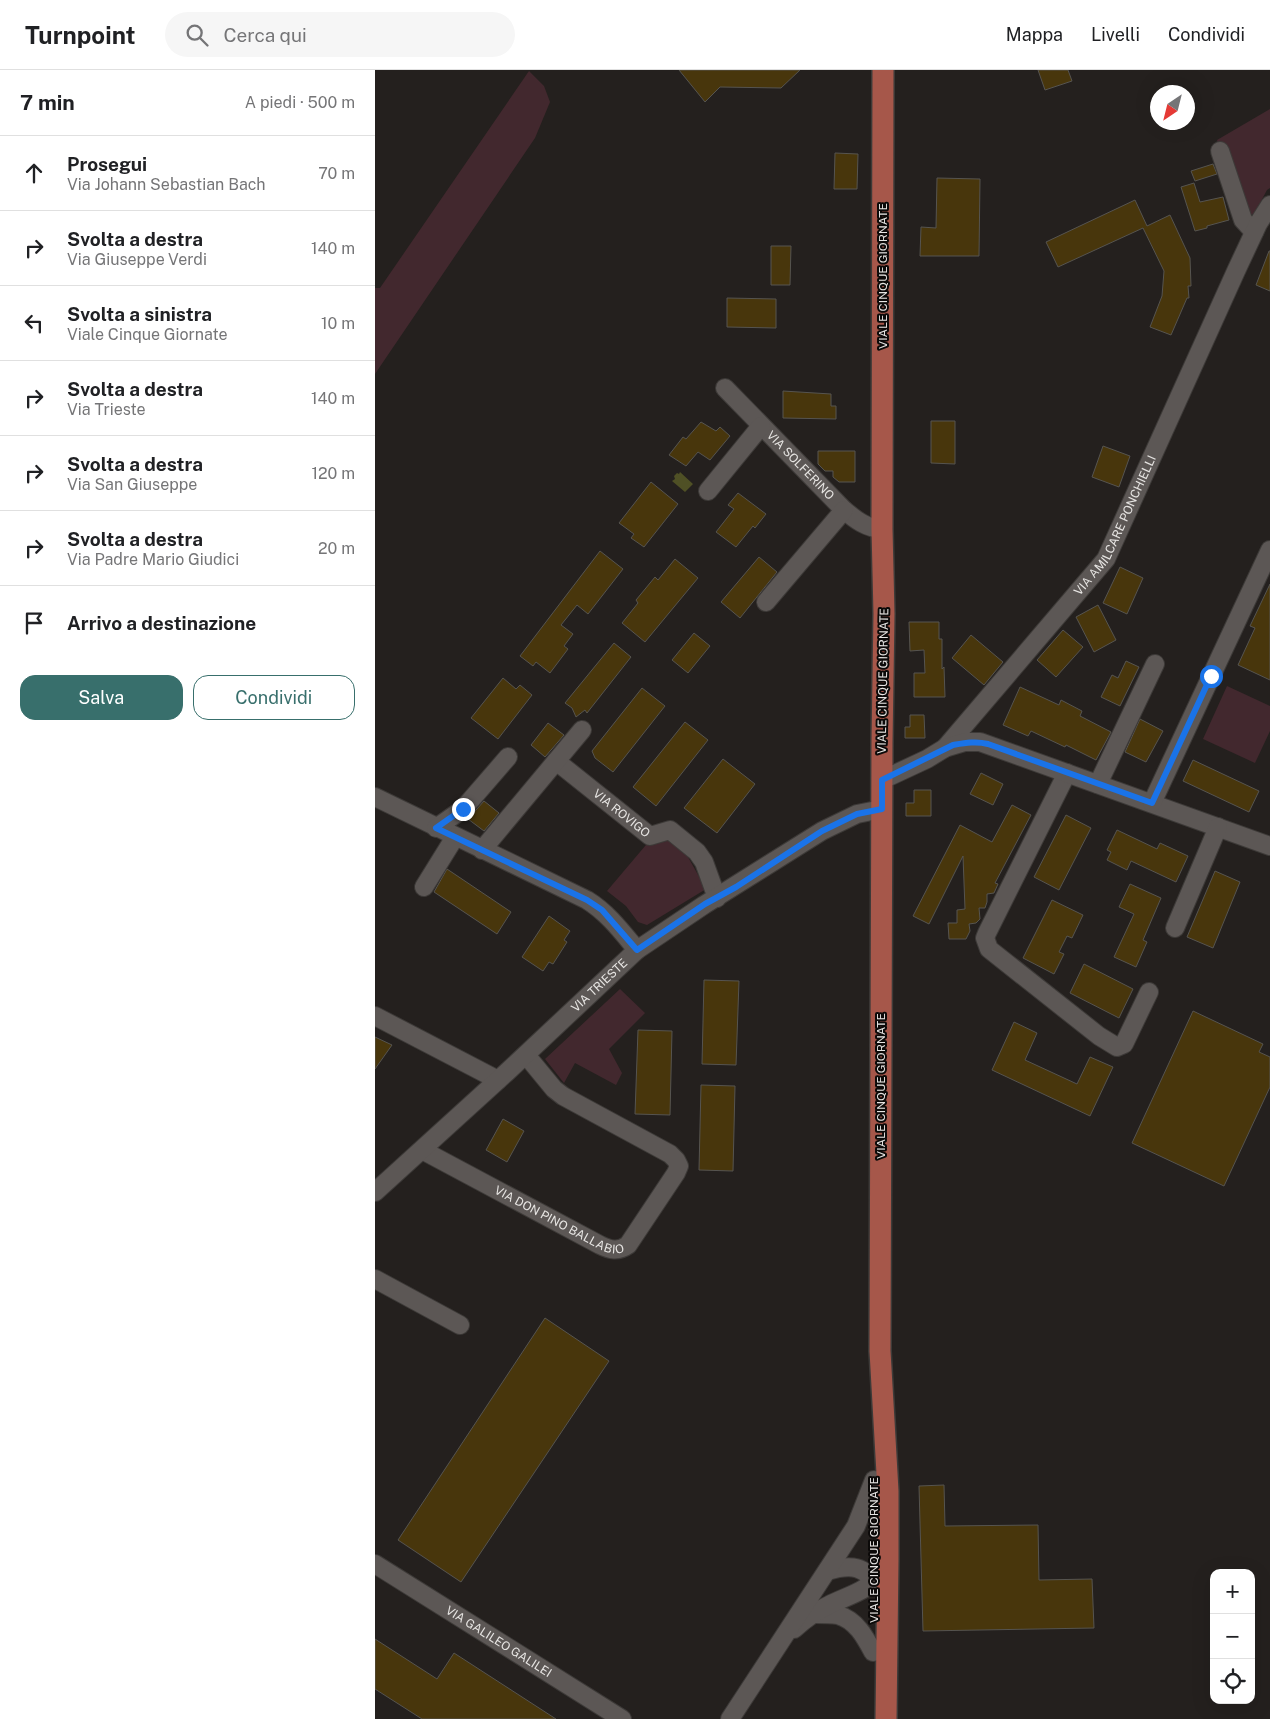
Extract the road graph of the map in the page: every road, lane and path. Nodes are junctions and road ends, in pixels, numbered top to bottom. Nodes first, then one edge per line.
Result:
1 (883, 70) edge
2 (1220, 151) dead end
3 (1270, 205) edge
4 (1254, 232) junction
5 (725, 388) dead end
6 (761, 426) junction
7 (708, 491) dead end
8 (844, 510) junction
9 (883, 529) junction
10 (1270, 550) edge
11 (766, 602) dead end
12 (1155, 664) dead end
13 (582, 730) dead end
14 (945, 748) junction
15 (508, 757) dead end
16 (556, 762) junction
17 (1067, 773) junction
18 (882, 780) junction
19 (1099, 784) junction
20 (375, 797) edge
21 (1152, 803) junction
22 (882, 809) junction
23 (1218, 827) junction
24 (436, 828) junction
25 (455, 837) junction
26 (1270, 846) edge
27 (482, 850) junction
28 (423, 887) dead end
29 (717, 898) junction
30 (1175, 928) dead end
31 (637, 950) junction
32 (1149, 992) dead end
33 (375, 1016) edge
34 (526, 1054) junction
35 (498, 1080) junction
36 (422, 1150) junction
37 (375, 1192) edge
38 (375, 1279) edge
39 (460, 1325) dead end
40 (881, 1485) junction
41 (375, 1564) edge
42 (827, 1571) junction
43 (873, 1580) junction
44 (813, 1614) junction
45 (775, 1647) junction
46 (873, 1652) junction
47 (622, 1719) edge
48 (730, 1719) edge
49 (873, 1719) edge
50 (886, 1719) edge

1 - 9 main road, VIALE CINQUE GIORNATE
2 - 4 street
3 - 4 street, VIA AMILCARE PONCHIELLI
4 - 14 street, VIA AMILCARE PONCHIELLI
5 - 6 street, VIA SOLFERINO
6 - 7 street
6 - 8 street, VIA SOLFERINO
8 - 9 street, VIA SOLFERINO
8 - 11 street
9 - 18 main road, VIALE CINQUE GIORNATE
10 - 21 street
12 - 19 street
13 - 16 street
14 - 17 street
14 - 18 street
15 - 24 street
16 - 27 street
16 - 29 street, VIA ROVIGO
17 - 19 street
17 - 32 street
18 - 22 main road, VIALE CINQUE GIORNATE
19 - 21 street
20 - 24 street
21 - 23 street
22 - 29 street, VIA TRIESTE
22 - 40 main road, VIALE CINQUE GIORNATE
23 - 26 street
23 - 30 street
24 - 25 street
25 - 27 street
25 - 28 street
27 - 31 street
29 - 31 street, VIA TRIESTE
31 - 34 street, VIA TRIESTE
33 - 35 street
34 - 35 street, VIA TRIESTE
34 - 36 street, VIA DON PINO BALLABIO
35 - 36 street, VIA TRIESTE
36 - 37 street, VIA TRIESTE
38 - 39 street
40 - 42 street
40 - 43 main road, VIALE CINQUE GIORNATE
40 - 50 main road, VIALE CINQUE GIORNATE
41 - 47 street, VIA GALILEO GALILEI
42 - 43 street
42 - 45 street
43 - 44 street
43 - 46 main road, VIALE CINQUE GIORNATE
43 - 50 street
44 - 45 street
44 - 46 street
45 - 48 street
46 - 49 main road, VIALE CINQUE GIORNATE

